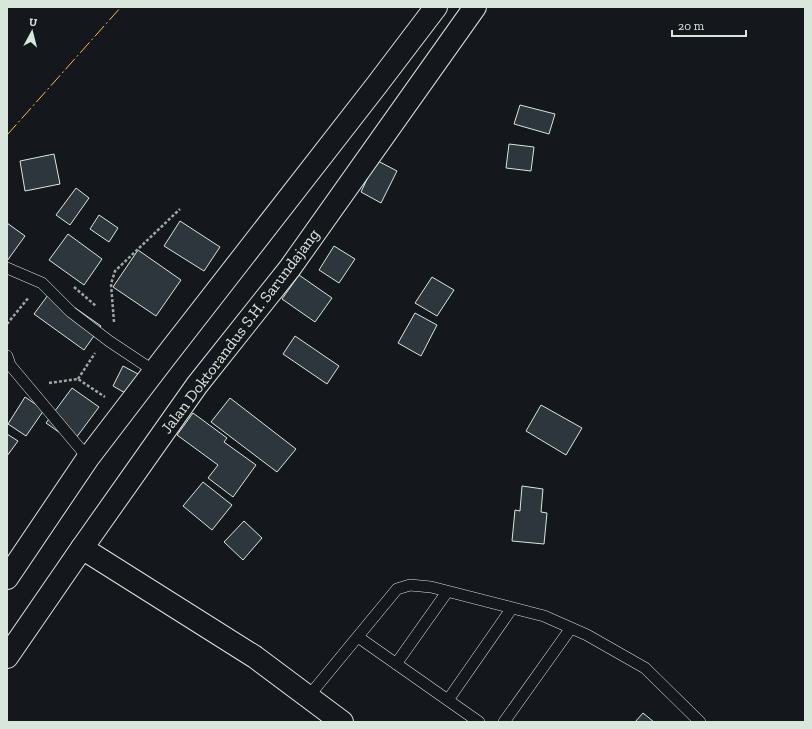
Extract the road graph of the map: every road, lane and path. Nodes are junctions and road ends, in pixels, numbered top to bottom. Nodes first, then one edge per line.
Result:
1 (436, 7) edge
2 (475, 7) edge
3 (383, 77) junction
4 (410, 98) junction
5 (180, 209) dead end
6 (7, 268) edge
7 (114, 322) dead end
8 (7, 356) edge
9 (154, 371) junction
10 (43, 384) dead end
11 (125, 410) junction
12 (88, 458) junction
13 (82, 548) junction
14 (7, 578) edge
15 (447, 592) junction
16 (512, 608) junction
17 (571, 628) junction
18 (358, 637) junction
19 (7, 657) edge
20 (396, 664) junction
21 (308, 697) junction
22 (448, 700) junction
23 (332, 719) edge
24 (479, 722) edge
25 (504, 722) edge
26 (700, 722) edge

1 - 3 main road
2 - 4 main road, Jalan Doktorandus S.H. Sarundajang
3 - 4 main road
3 - 9 main road
4 - 13 main road, Jalan Doktorandus S.H. Sarundajang
5 - 7 path
6 - 9 lane
8 - 12 lane
9 - 11 main road
10 - 11 path
11 - 12 main road
12 - 14 main road
13 - 19 main road, Jalan Doktorandus S.H. Sarundajang
13 - 21 main road
15 - 16 lane
15 - 18 lane
15 - 20 lane
16 - 17 lane
16 - 22 lane
17 - 25 lane
17 - 26 lane
18 - 20 lane
18 - 21 lane
20 - 22 lane
21 - 23 main road
22 - 24 lane

